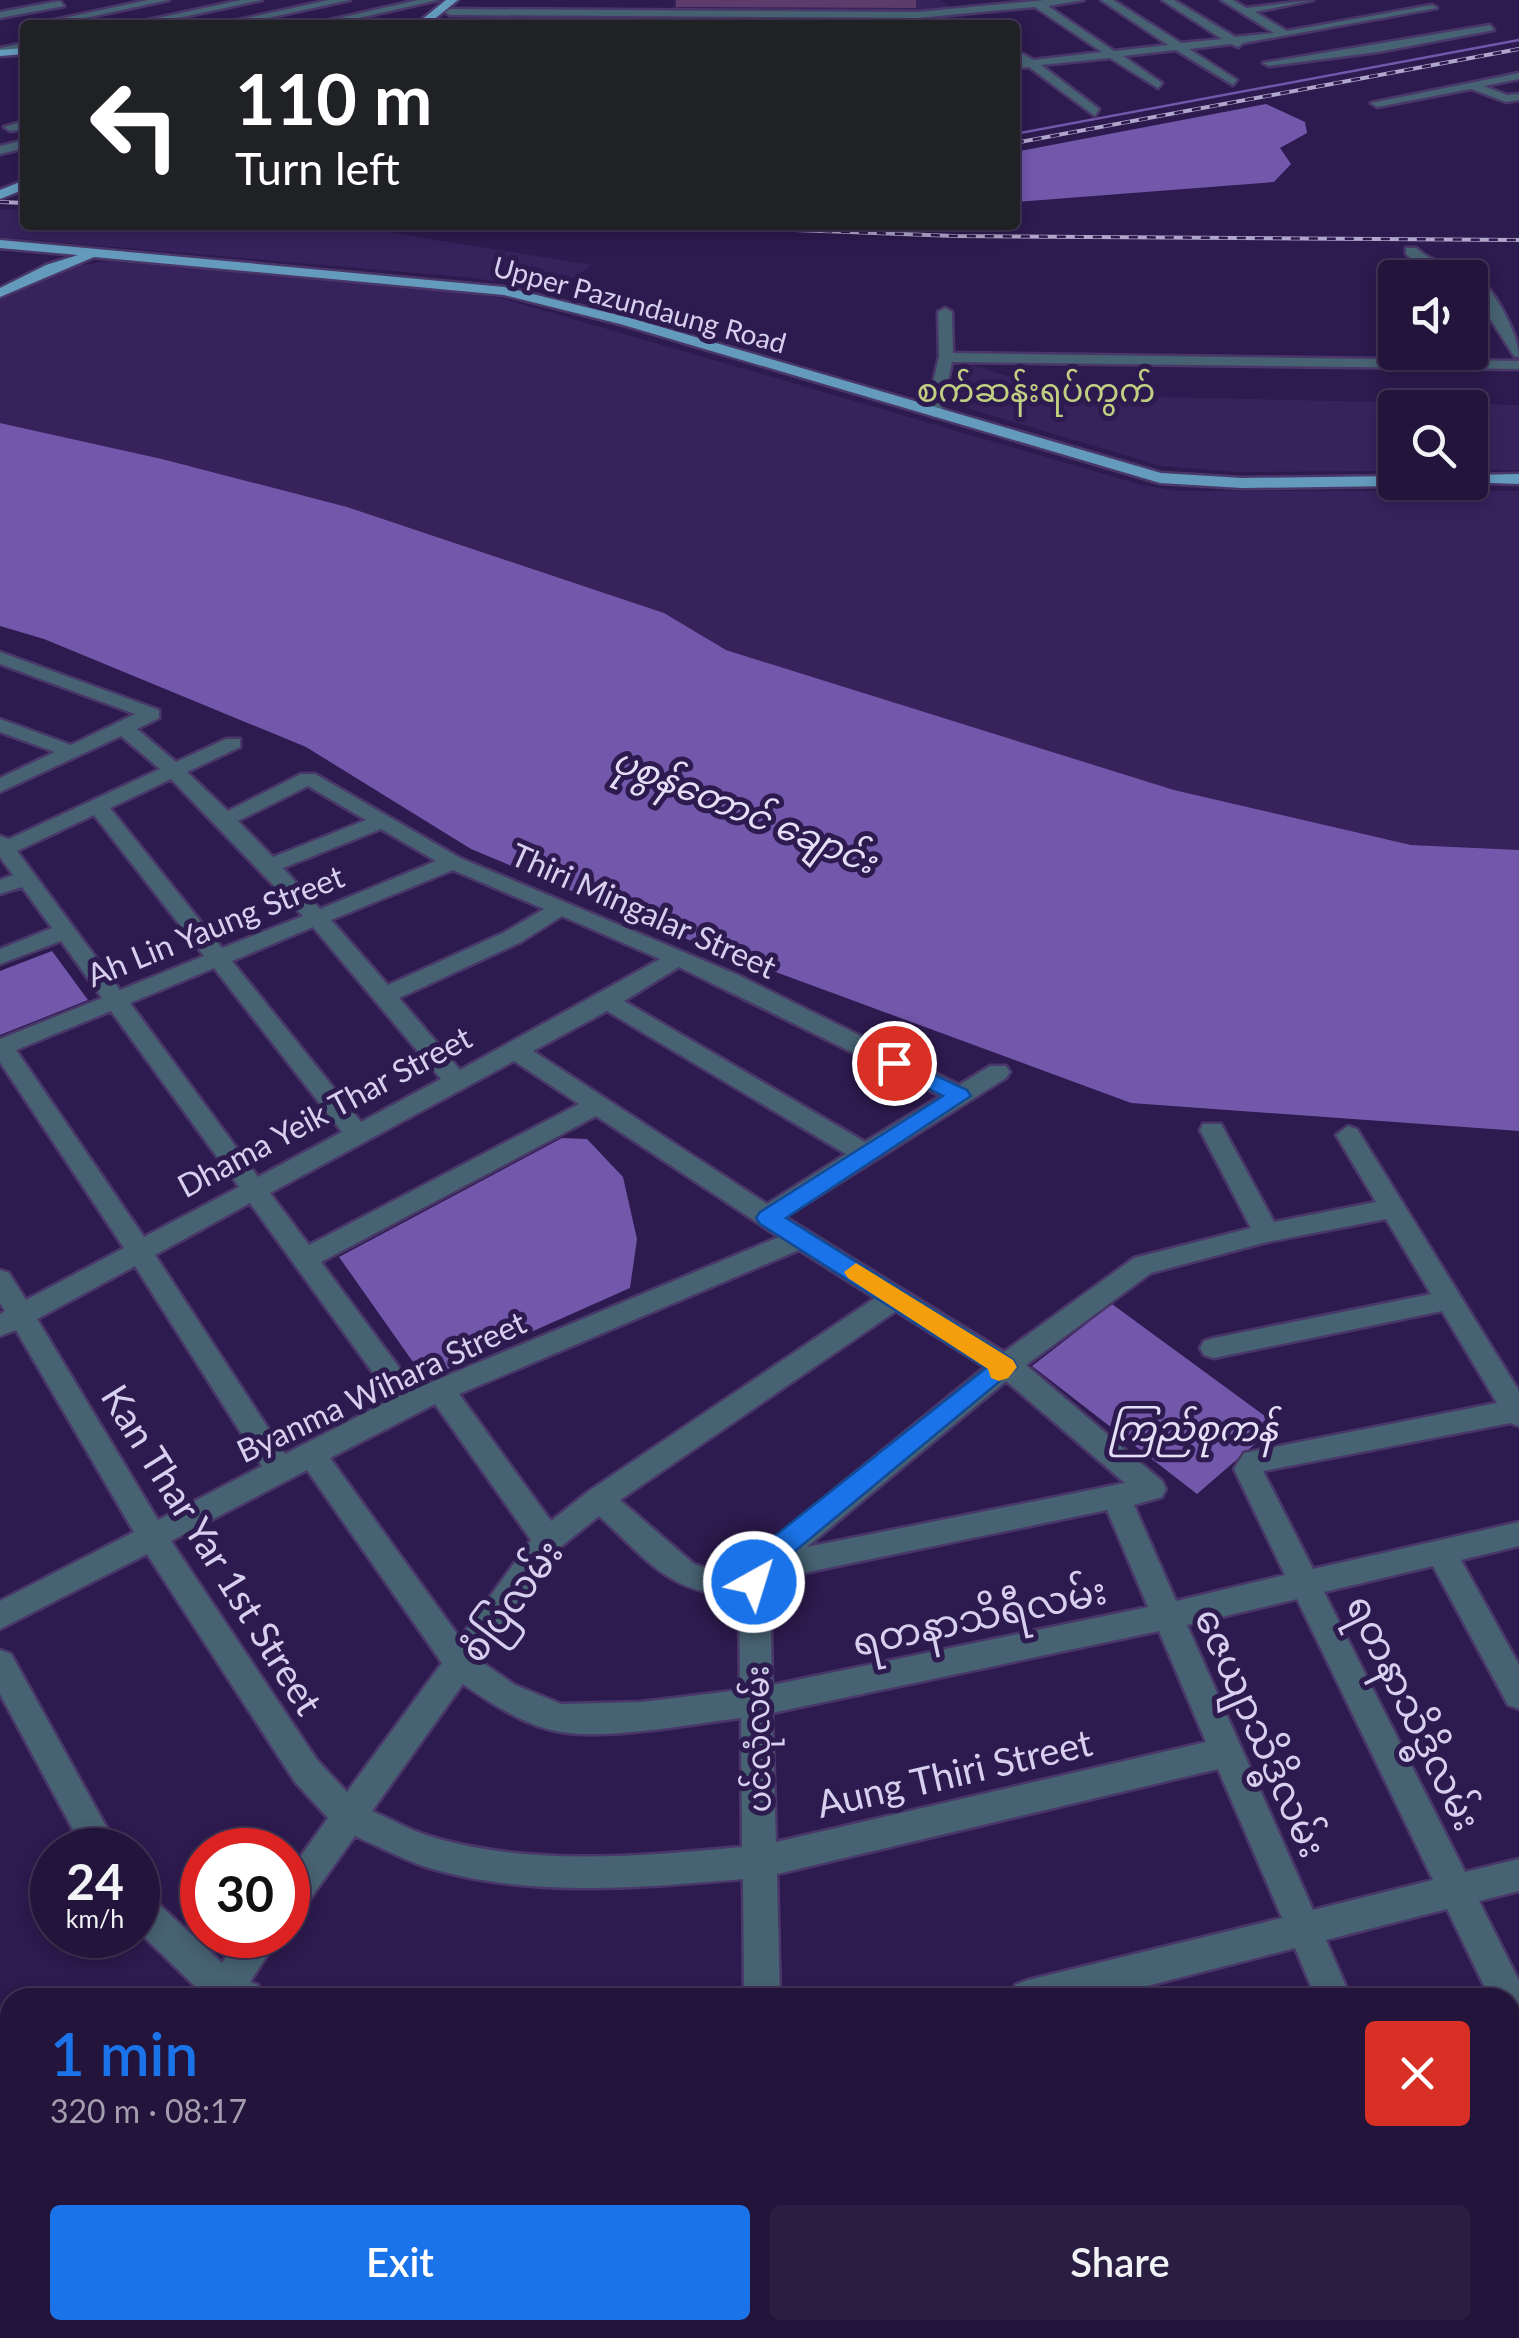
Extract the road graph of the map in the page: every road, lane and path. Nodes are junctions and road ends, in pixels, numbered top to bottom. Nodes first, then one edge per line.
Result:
1 (79, 0) edge
2 (92, 0) edge
3 (164, 0) edge
4 (257, 0) edge
5 (345, 0) edge
6 (433, 0) edge
7 (465, 0) edge
8 (947, 0) edge
9 (1080, 0) edge
10 (1106, 0) edge
11 (1167, 0) edge
12 (1226, 0) edge
13 (1308, 0) edge
14 (1413, 0) edge
15 (1039, 5) junction
16 (451, 6) edge
17 (669, 6) edge
18 (1432, 8) junction
19 (110, 10) junction
20 (1245, 11) junction
21 (964, 13) junction
22 (1448, 13) dead end
23 (0, 15) edge
24 (1463, 18) dead end
25 (607, 19) edge
26 (727, 19) edge
27 (1492, 19) dead end
28 (61, 20) edge
29 (125, 20) edge
30 (158, 20) edge
31 (245, 20) edge
32 (337, 20) edge
33 (428, 20) edge
34 (898, 20) edge
35 (973, 20) edge
36 (1479, 23) junction
37 (1285, 35) junction
38 (1232, 41) junction
39 (1179, 47) junction
40 (1113, 54) junction
41 (1020, 55) edge
42 (1030, 63) junction
43 (1269, 63) junction
44 (1020, 64) edge
45 (1289, 76) dead end
46 (1519, 76) edge
47 (1233, 82) dead end
48 (1471, 85) junction
49 (1158, 86) dead end
50 (1519, 97) edge
51 (1377, 102) dead end
52 (1096, 112) dead end
53 (0, 244) edge
54 (47, 247) junction
55 (65, 248) junction
56 (1411, 250) dead end
57 (131, 256) junction
58 (1421, 260) edge
59 (51, 268) junction
60 (0, 281) edge
61 (0, 293) edge
62 (1488, 300) edge
63 (945, 312) dead end
64 (1519, 353) edge
65 (946, 357) junction
66 (1519, 366) edge
67 (940, 380) junction
68 (908, 404) junction
69 (934, 412) junction
70 (1519, 479) edge
71 (1488, 480) edge
72 (1378, 481) edge
73 (0, 658) edge
74 (0, 725) edge
75 (124, 728) junction
76 (234, 743) dead end
77 (73, 752) junction
78 (177, 770) junction
79 (0, 786) edge
80 (98, 806) junction
81 (226, 818) junction
82 (383, 820) junction
83 (2, 847) edge
84 (454, 862) junction
85 (270, 866) junction
86 (28, 877) junction
87 (0, 887) edge
88 (560, 908) junction
89 (318, 918) junction
90 (63, 932) junction
91 (0, 957) edge
92 (679, 957) junction
93 (218, 959) junction
94 (384, 996) junction
95 (118, 1000) junction
96 (607, 1001) junction
97 (1, 1047) edge
98 (514, 1050) junction
99 (998, 1072) dead end
100 (456, 1081) junction
101 (960, 1096) junction
102 (597, 1105) junction
103 (1212, 1130) dead end
104 (356, 1133) junction
105 (1348, 1135) dead end
106 (866, 1154) junction
107 (254, 1186) junction
108 (1393, 1208) junction
109 (768, 1218) junction
110 (1267, 1233) junction
111 (802, 1238) junction
112 (138, 1248) junction
113 (306, 1258) junction
114 (0, 1280) edge
115 (896, 1297) junction
116 (1449, 1300) junction
117 (11, 1320) edge
118 (1214, 1348) dead end
119 (1004, 1367) junction
120 (440, 1390) junction
121 (410, 1403) junction
122 (1518, 1413) edge
123 (311, 1454) junction
124 (280, 1470) junction
125 (1116, 1498) junction
126 (599, 1499) junction
127 (1519, 1534) edge
128 (152, 1537) junction
129 (548, 1540) junction
130 (1441, 1552) junction
131 (756, 1576) junction
132 (1305, 1585) junction
133 (0, 1616) edge
134 (1168, 1616) junction
135 (0, 1664) edge
136 (462, 1664) junction
137 (1519, 1695) edge
138 (757, 1702) junction
139 (1227, 1752) junction
140 (348, 1817) junction
141 (90, 1828) edge
142 (760, 1862) junction
143 (310, 1870) edge
144 (1519, 1874) edge
145 (1457, 1892) junction
146 (160, 1929) edge
147 (1304, 1929) junction
148 (250, 1958) edge
149 (222, 1988) edge
150 (233, 1988) edge
151 (762, 1988) edge
152 (1068, 1988) edge
153 (1330, 1988) edge
154 (1505, 1988) edge

1 - 23 street
2 - 19 street
3 - 19 street
4 - 30 street
5 - 31 street
6 - 32 street
7 - 16 main road
8 - 21 street
9 - 15 street
10 - 39 street
11 - 38 street
12 - 20 street
13 - 20 street
14 - 18 street
15 - 21 street
15 - 40 street
16 - 25 street
16 - 33 main road
17 - 25 street
17 - 26 street
18 - 22 street
18 - 37 street
19 - 28 street
19 - 29 street
20 - 37 street
21 - 34 street
21 - 35 street
24 - 36 street
26 - 34 street
27 - 36 street
36 - 43 street
37 - 38 street
38 - 39 street
38 - 43 street
39 - 40 street
39 - 47 street
40 - 42 street
40 - 49 street
41 - 42 street
42 - 44 street
42 - 52 street
43 - 45 street
46 - 48 street
48 - 50 street
48 - 51 street
53 - 54 main road, Upper Pazundaung Road
54 - 55 main road, Upper Pazundaung Road
54 - 60 main road
55 - 57 main road, Upper Pazundaung Road
55 - 59 main road
56 - 58 street
57 - 59 main road
57 - 68 main road, Upper Pazundaung Road
59 - 61 main road
62 - 64 street
63 - 65 street
65 - 66 street
65 - 67 street
67 - 68 street
67 - 69 street
68 - 69 main road, Upper Pazundaung Road
69 - 72 main road, Upper Pazundaung Road
70 - 71 main road
73 - 75 street
74 - 77 street
75 - 77 street
75 - 78 street
76 - 78 street
77 - 79 street
78 - 80 street
78 - 81 street
80 - 83 street
80 - 93 street
81 - 82 street, Thiri Mingalar Street
81 - 85 street
82 - 84 street, Thiri Mingalar Street
82 - 85 street
83 - 86 street
84 - 88 street, Thiri Mingalar Street
84 - 89 street, Ah Lin Yaung Street
85 - 89 street
86 - 87 street
86 - 90 street
88 - 92 street, Thiri Mingalar Street
88 - 94 street
89 - 93 street, Ah Lin Yaung Street
89 - 94 street
90 - 91 street
90 - 95 street
92 - 96 street, Dhama Yeik Thar Street
92 - 101 street, Thiri Mingalar Street
93 - 95 street, Ah Lin Yaung Street
93 - 104 street
94 - 100 street
95 - 97 street, Ah Lin Yaung Street
95 - 107 street
96 - 98 street, Dhama Yeik Thar Street
96 - 106 street
97 - 112 street
98 - 100 street, Dhama Yeik Thar Street
98 - 102 street
99 - 101 street
100 - 104 street, Dhama Yeik Thar Street
101 - 106 street
102 - 109 street
102 - 113 street
103 - 110 street
104 - 107 street, Dhama Yeik Thar Street
105 - 108 street
106 - 109 street
107 - 112 street, Dhama Yeik Thar Street
107 - 113 street
108 - 110 street
108 - 116 street
109 - 111 street
110 - 119 street
111 - 115 street
111 - 120 street, Byanma Wihara Street
112 - 117 street, Dhama Yeik Thar Street
112 - 124 street
113 - 121 street
114 - 117 street, Kan Thar Yar 1st Street
115 - 119 street
115 - 126 street, စံပြလမ်း
116 - 118 street
116 - 122 street
117 - 128 street, Kan Thar Yar 1st Street
119 - 125 street
119 - 131 street
120 - 121 street, Byanma Wihara Street
120 - 129 street
121 - 123 street, Byanma Wihara Street
122 - 132 street, ရတနာသိဒ္ဓိလမ်း
123 - 124 street, Byanma Wihara Street
123 - 136 street, ရတနာသိရီလမ်း
124 - 128 street, Byanma Wihara Street
125 - 131 street
125 - 134 street, ဇေယျာသိဒ္ဓိလမ်း
126 - 129 street, စံပြလမ်း
126 - 131 street
127 - 130 street, ရတနာသိရီလမ်း
128 - 133 street, Byanma Wihara Street
128 - 140 street, Kan Thar Yar 1st Street
129 - 136 street, စံပြလမ်း
130 - 132 street, ရတနာသိရီလမ်း
130 - 137 street
131 - 138 street, ပင်လုံလမ်း
132 - 134 street, ရတနာသိရီလမ်း
132 - 145 street, ရတနာသိဒ္ဓိလမ်း
134 - 138 street, ရတနာသိရီလမ်း
134 - 139 street, ဇေယျာသိဒ္ဓိလမ်း
135 - 141 street
136 - 138 street, ရတနာသိရီလမ်း
136 - 140 street, စံပြလမ်း
138 - 142 street, ပင်လုံလမ်း
139 - 142 street, Aung Thiri Street
139 - 147 street, ဇေယျာသိဒ္ဓိလမ်း
140 - 142 street, Aung Thiri Street
140 - 143 street, စံပြလမ်း
142 - 151 street, ပင်လုံလမ်း
144 - 145 street
145 - 147 street
145 - 154 street, ရတနာသိဒ္ဓိလမ်း
146 - 149 street
147 - 152 street
147 - 153 street, ဇေယျာသိဒ္ဓိလမ်း
148 - 150 street

